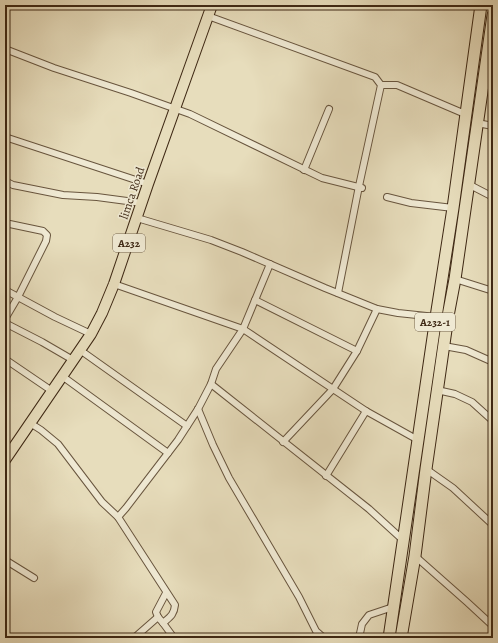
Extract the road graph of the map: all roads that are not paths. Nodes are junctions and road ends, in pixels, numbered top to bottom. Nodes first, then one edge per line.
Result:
1 (212, 5) edge
2 (480, 5) edge
3 (493, 15) edge
4 (208, 16) junction
5 (5, 49) edge
6 (381, 85) junction
7 (175, 108) junction
8 (329, 109) dead end
9 (465, 114) junction
10 (477, 123) junction
11 (493, 126) edge
12 (6, 138) edge
13 (5, 146) edge
14 (304, 170) junction
15 (5, 181) edge
16 (148, 184) junction
17 (468, 184) junction
18 (361, 188) junction
19 (387, 197) dead end
20 (493, 197) edge
21 (142, 203) junction
22 (453, 208) junction
23 (137, 218) junction
24 (5, 223) edge
25 (270, 264) junction
26 (455, 279) junction
27 (114, 284) junction
28 (5, 290) edge
29 (493, 291) edge
30 (338, 293) junction
31 (18, 297) junction
32 (255, 300) junction
33 (377, 309) junction
34 (436, 317) junction
35 (5, 319) edge
36 (5, 323) edge
37 (243, 329) junction
38 (91, 334) junction
39 (444, 346) junction
40 (80, 350) junction
41 (357, 351) junction
42 (5, 359) edge
43 (73, 360) junction
44 (493, 362) edge
45 (62, 376) junction
46 (211, 384) junction
47 (333, 388) junction
48 (437, 390) junction
49 (52, 391) junction
50 (198, 409) junction
51 (366, 411) junction
52 (493, 421) edge
53 (30, 423) junction
54 (187, 426) junction
55 (418, 440) junction
56 (283, 442) junction
57 (168, 453) junction
58 (5, 460) edge
59 (426, 469) junction
60 (326, 476) junction
61 (118, 517) junction
62 (492, 522) edge
63 (403, 540) junction
64 (415, 556) junction
65 (5, 560) edge
66 (34, 578) dead end
67 (166, 593) junction
68 (393, 607) junction
69 (158, 617) junction
70 (163, 623) junction
71 (493, 626) edge
72 (390, 632) edge
73 (401, 633) edge
74 (134, 638) edge
75 (174, 638) edge
76 (324, 638) edge
77 (359, 638) edge

1 - 4 main road, limca Road / A232
2 - 9 highway, A232-1
3 - 10 highway, A232-1
4 - 6 street
4 - 7 main road, limca Road / A232
5 - 7 street
6 - 9 street
6 - 18 street
7 - 14 street
7 - 16 main road, limca Road / A232
8 - 14 street
9 - 22 highway, A232-1
10 - 11 street
10 - 17 highway, A232-1
12 - 13 street
12 - 16 street
14 - 18 street
15 - 21 street
16 - 21 main road, limca Road / A232
17 - 20 street
17 - 26 highway, A232-1
18 - 30 street
19 - 22 street
21 - 23 main road, limca Road / A232
22 - 34 highway, A232-1
23 - 25 street
23 - 27 main road, limca Road / A232
24 - 31 street
25 - 30 street
25 - 32 street
26 - 29 street
26 - 39 highway, A232-1
27 - 37 street
27 - 38 main road, limca Road / A232
28 - 31 street
30 - 33 street
31 - 35 street
31 - 38 street
32 - 37 street
32 - 41 street
33 - 34 street
33 - 41 street
34 - 55 highway, A232-1
36 - 43 street
37 - 46 street
37 - 47 street
38 - 40 main road, limca Road / A232
39 - 44 street
39 - 48 highway, A232-1
40 - 43 main road, limca Road / A232
40 - 54 street
41 - 47 street
42 - 49 street
43 - 45 main road, limca Road / A232
45 - 49 main road, limca Road / A232
45 - 57 street
46 - 50 street
46 - 56 street
47 - 51 street
47 - 56 street
48 - 52 street
48 - 59 highway, A232-1
49 - 53 main road, limca Road / A232
50 - 54 street
50 - 76 street
51 - 55 street
51 - 60 street
53 - 58 main road, limca Road / A232
53 - 61 street
54 - 57 street
55 - 63 highway, A232-1
56 - 60 street
57 - 61 street
59 - 62 street
59 - 64 highway, A232-1
60 - 63 street
61 - 67 street
63 - 68 highway, A232-1
64 - 71 street
64 - 73 highway, A232-1
65 - 66 street
67 - 69 street
67 - 70 street
68 - 72 highway, A232-1
68 - 77 street
69 - 70 street
69 - 74 street
70 - 75 street
72 - 73 highway

